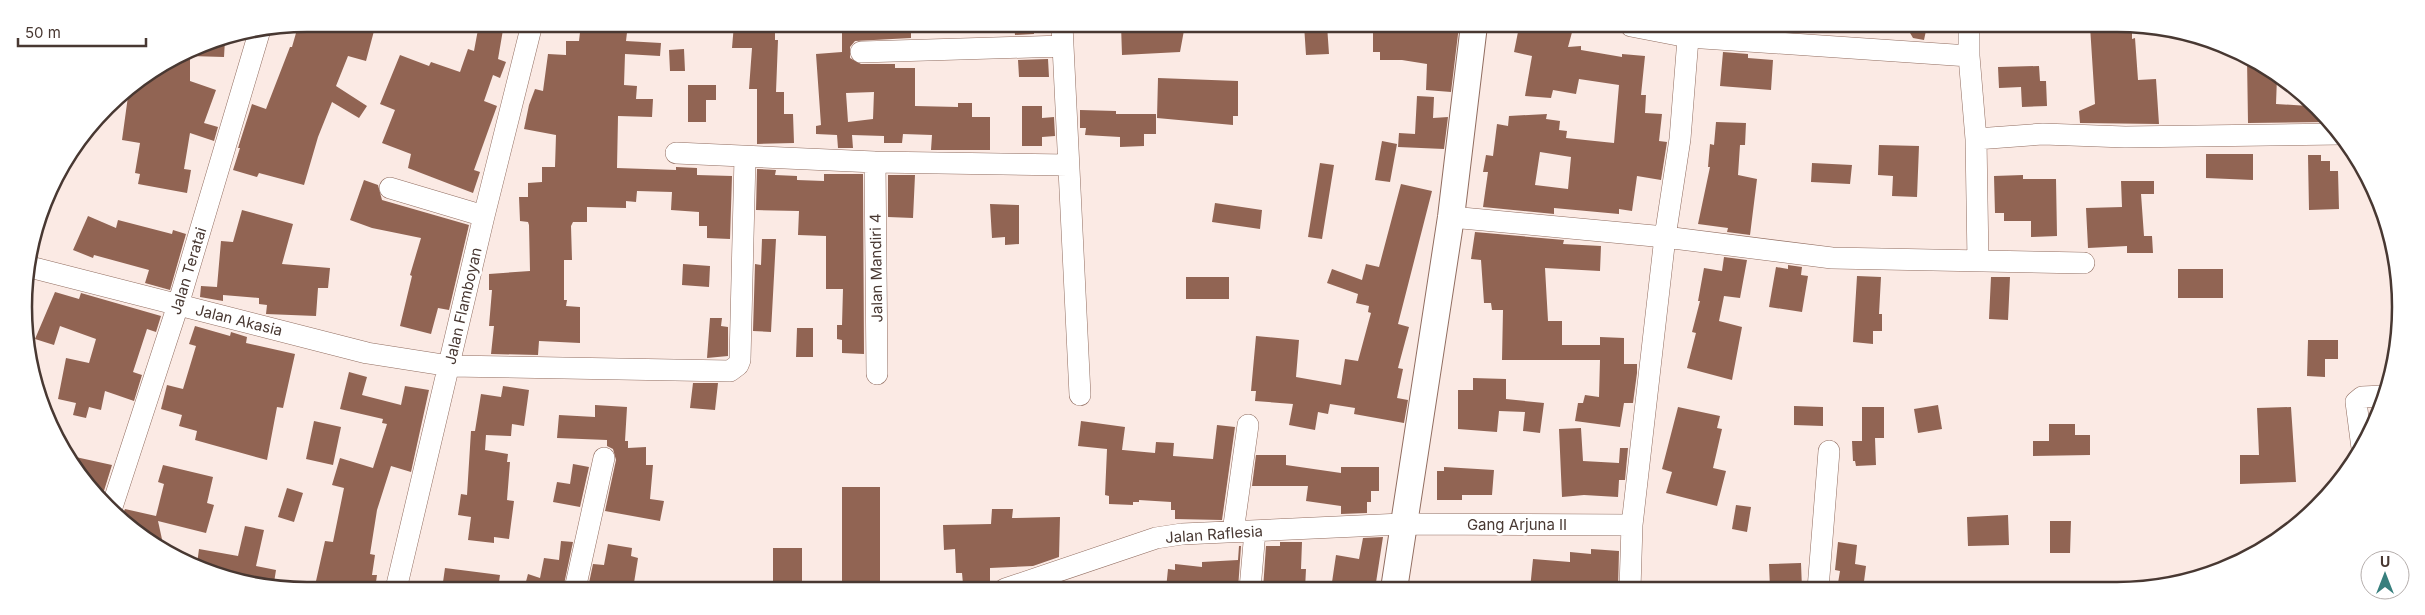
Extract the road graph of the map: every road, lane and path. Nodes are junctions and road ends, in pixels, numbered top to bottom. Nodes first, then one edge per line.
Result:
1 (530, 32) edge
2 (1062, 32) edge
3 (1473, 32) edge
4 (1689, 32) edge
5 (1700, 32) edge
6 (1969, 32) edge
7 (257, 38) edge
8 (1063, 46) junction
9 (861, 52) dead end
10 (1969, 56) junction
11 (2331, 134) edge
12 (1976, 139) junction
13 (676, 153) dead end
14 (745, 158) junction
15 (875, 162) junction
16 (1068, 165) junction
17 (390, 188) dead end
18 (484, 216) junction
19 (1451, 217) junction
20 (1665, 237) junction
21 (1978, 260) junction
22 (2084, 262) dead end
23 (36, 268) edge
24 (178, 305) junction
25 (450, 366) junction
26 (877, 374) dead end
27 (1080, 395) dead end
28 (2378, 396) edge
29 (1248, 425) dead end
30 (2360, 436) edge
31 (1829, 451) dead end
32 (604, 458) dead end
33 (113, 502) edge
34 (1402, 524) junction
35 (1632, 525) junction
36 (1255, 531) junction
37 (1233, 532) junction
38 (398, 582) edge
39 (577, 582) edge
40 (1026, 582) edge
41 (1251, 582) edge
42 (1395, 582) edge
43 (1630, 582) edge
44 (1819, 582) edge

1 - 18 street, Jalan Flamboyan
2 - 8 street
3 - 19 main road
4 - 20 street
5 - 10 street
6 - 10 street
7 - 24 street, Jalan Teratai
8 - 9 street
8 - 16 street
10 - 12 street
11 - 12 street
12 - 21 street
13 - 14 street
14 - 15 street
14 - 25 street, Jalan Akasia
15 - 16 street
15 - 26 street, Jalan Mandiri 4
16 - 27 street
17 - 18 street
18 - 25 street, Jalan Flamboyan
19 - 20 street
19 - 34 main road
20 - 21 street
20 - 35 street
21 - 22 street
23 - 24 street, Jalan Akasia
24 - 25 street, Jalan Akasia
24 - 33 street, Jalan Teratai
25 - 38 street, Jalan Flamboyan
28 - 30 street
29 - 37 street
31 - 44 street
32 - 39 street
34 - 35 street, Gang Arjuna II
34 - 36 street, Jalan Raflesia
34 - 42 main road
35 - 43 street
36 - 37 street, Jalan Raflesia
36 - 41 street
37 - 40 street, Jalan Raflesia

